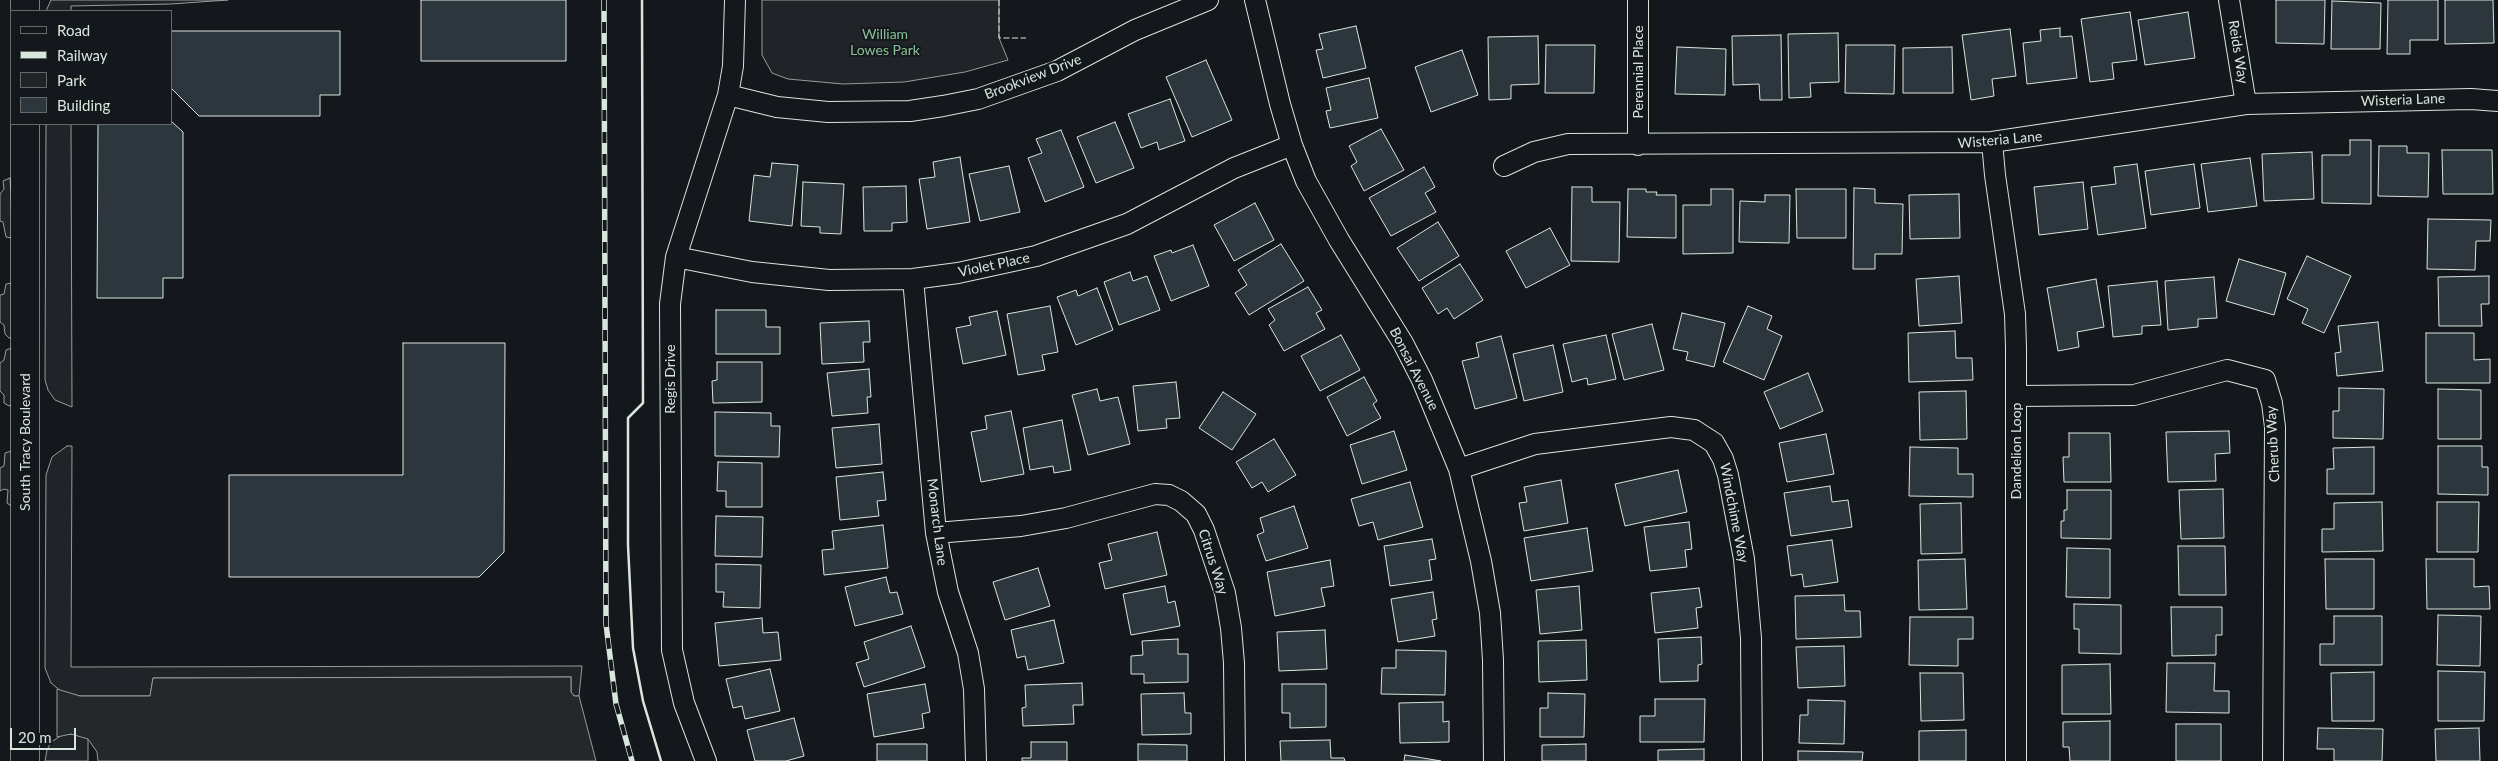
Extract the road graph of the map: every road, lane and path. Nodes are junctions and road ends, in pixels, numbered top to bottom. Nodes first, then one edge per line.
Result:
1 (735, 0) edge
2 (1208, 0) edge
3 (1255, 0) edge
4 (1638, 0) edge
5 (2230, 0) edge
6 (728, 95) junction
7 (2498, 101) edge
8 (2246, 104) junction
9 (25, 125) edge
10 (1992, 142) junction
11 (1292, 145) junction
12 (1638, 145) junction
13 (1504, 166) dead end
14 (676, 257) junction
15 (913, 279) junction
16 (2017, 396) junction
17 (1458, 470) junction
18 (936, 534) junction
19 (25, 761) edge
20 (706, 761) edge
21 (976, 761) edge
22 (1235, 761) edge
23 (1494, 761) edge
24 (1752, 761) edge
25 (2016, 761) edge
26 (2273, 761) edge

1 - 6 street, Regis Drive
2 - 6 street, Brookview Drive
3 - 11 street, Bonsai Avenue
4 - 12 street, Perennial Place
5 - 8 street, Reids Way
6 - 14 street, Regis Drive
7 - 8 street, Wisteria Lane
8 - 10 street, Wisteria Lane
9 - 19 main road, South Tracy Boulevard
10 - 12 street, Wisteria Lane
10 - 16 street, Dandelion Loop
11 - 15 street, Violet Place
11 - 17 street, Bonsai Avenue
12 - 13 street, Wisteria Lane
14 - 15 street, Violet Place
14 - 20 street, Regis Drive
15 - 18 street, Monarch Lane
16 - 25 street, Dandelion Loop
16 - 26 street, Cherub Way
17 - 23 street, Bonsai Avenue
17 - 24 street, Windchime Way
18 - 21 street, Monarch Lane
18 - 22 street, Citrus Way

